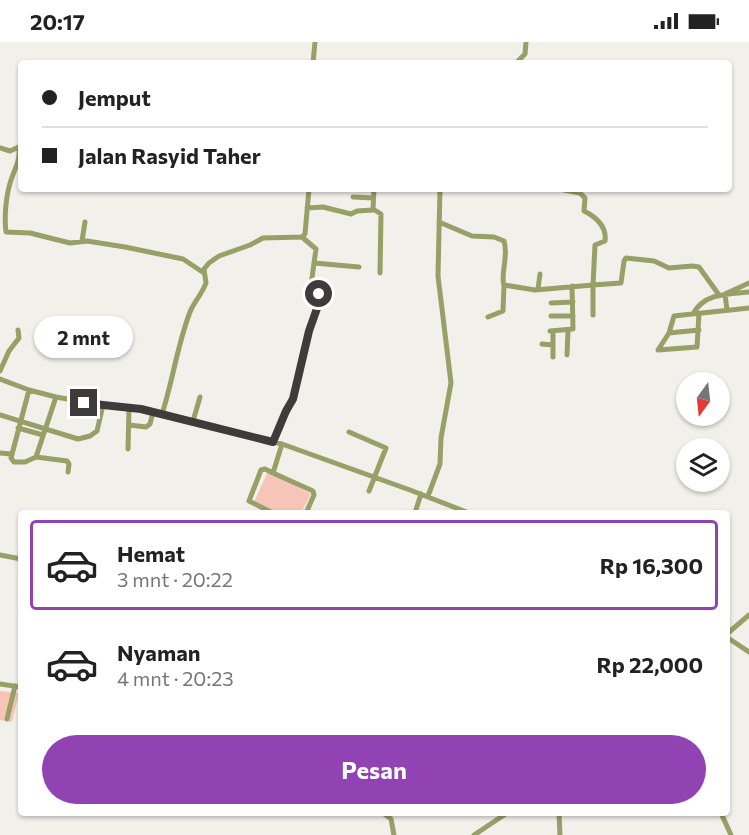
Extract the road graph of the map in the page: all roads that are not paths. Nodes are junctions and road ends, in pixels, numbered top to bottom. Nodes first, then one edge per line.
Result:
1 (315, 42) edge
2 (526, 42) edge
3 (313, 60) edge
4 (519, 60) edge
5 (0, 148) edge
6 (18, 148) edge
7 (18, 160) edge
8 (309, 192) edge
9 (374, 192) edge
10 (440, 192) edge
11 (575, 192) edge
12 (353, 197) dead end
13 (373, 198) junction
14 (307, 208) junction
15 (373, 210) junction
16 (85, 222) dead end
17 (439, 222) junction
18 (302, 237) junction
19 (82, 241) junction
20 (314, 263) junction
21 (359, 267) dead end
22 (204, 273) junction
23 (380, 273) dead end
24 (540, 274) dead end
25 (749, 283) edge
26 (504, 285) junction
27 (593, 285) junction
28 (572, 286) junction
29 (538, 289) junction
30 (749, 292) edge
31 (722, 295) junction
32 (573, 302) junction
33 (551, 303) dead end
34 (749, 308) edge
35 (727, 310) junction
36 (696, 313) junction
37 (593, 315) dead end
38 (552, 316) dead end
39 (573, 316) junction
40 (488, 317) dead end
41 (18, 330) dead end
42 (699, 330) junction
43 (568, 331) junction
44 (669, 333) junction
45 (542, 344) dead end
46 (553, 345) junction
47 (567, 356) dead end
48 (553, 357) dead end
49 (0, 371) edge
50 (0, 379) edge
51 (29, 390) junction
52 (56, 397) junction
53 (200, 398) dead end
54 (104, 405) junction
55 (129, 408) junction
56 (153, 411) junction
57 (162, 414) junction
58 (0, 415) edge
59 (20, 421) junction
60 (193, 421) junction
61 (129, 425) junction
62 (18, 428) junction
63 (45, 428) junction
64 (349, 432) dead end
65 (43, 435) junction
66 (273, 442) junction
67 (282, 444) junction
68 (128, 449) dead end
69 (0, 453) edge
70 (11, 454) junction
71 (36, 457) junction
72 (68, 472) dead end
73 (273, 473) junction
74 (375, 477) junction
75 (369, 491) dead end
76 (424, 495) junction
77 (262, 510) edge
78 (307, 510) edge
79 (416, 510) edge
80 (461, 510) edge
81 (0, 555) edge
82 (18, 558) edge
83 (749, 615) edge
84 (730, 634) edge
85 (730, 638) edge
86 (749, 652) edge
87 (0, 684) edge
88 (18, 686) edge
89 (7, 719) dead end
90 (388, 816) edge
91 (502, 816) edge
92 (559, 816) edge
93 (723, 816) edge
94 (394, 835) edge
95 (474, 835) edge
96 (560, 835) edge
97 (731, 835) edge

1 - 3 street
2 - 4 street
5 - 6 street
7 - 19 street
8 - 14 street
9 - 13 street
10 - 17 street
11 - 27 street
12 - 13 street
13 - 15 street
14 - 15 street
14 - 18 street
15 - 23 street
16 - 19 street
17 - 26 street
17 - 76 street
18 - 20 street
18 - 22 street
19 - 22 street
20 - 21 street
20 - 66 street
22 - 57 street
24 - 29 street
25 - 31 street
26 - 29 street
26 - 40 street
27 - 28 street
27 - 31 street
27 - 37 street
28 - 29 street
28 - 32 street
30 - 31 street
31 - 35 street
31 - 36 street
32 - 33 street
32 - 39 street
34 - 35 street
35 - 36 street
36 - 42 street
36 - 44 street
38 - 39 street
39 - 43 street
41 - 49 street
42 - 44 street
42 - 44 street
43 - 46 street
43 - 47 street
45 - 46 street
46 - 48 street
50 - 51 street
51 - 52 street
51 - 59 street
52 - 54 street
52 - 63 street
53 - 60 street
54 - 55 street
54 - 63 street
55 - 56 street
55 - 61 street
56 - 57 street
56 - 61 street
57 - 60 street
58 - 59 street
59 - 62 street
59 - 63 street
60 - 66 street
61 - 68 street
62 - 65 street
62 - 70 street
63 - 65 street
64 - 74 street
65 - 71 street
66 - 67 street
67 - 73 street
67 - 74 street
69 - 70 street
70 - 71 street
71 - 72 street
73 - 77 street
73 - 78 street
74 - 75 street
74 - 76 street
76 - 79 street
76 - 80 street
81 - 82 street
83 - 84 street
85 - 86 street
87 - 88 street
88 - 89 street
90 - 94 street
91 - 95 street
92 - 96 street
93 - 97 street

